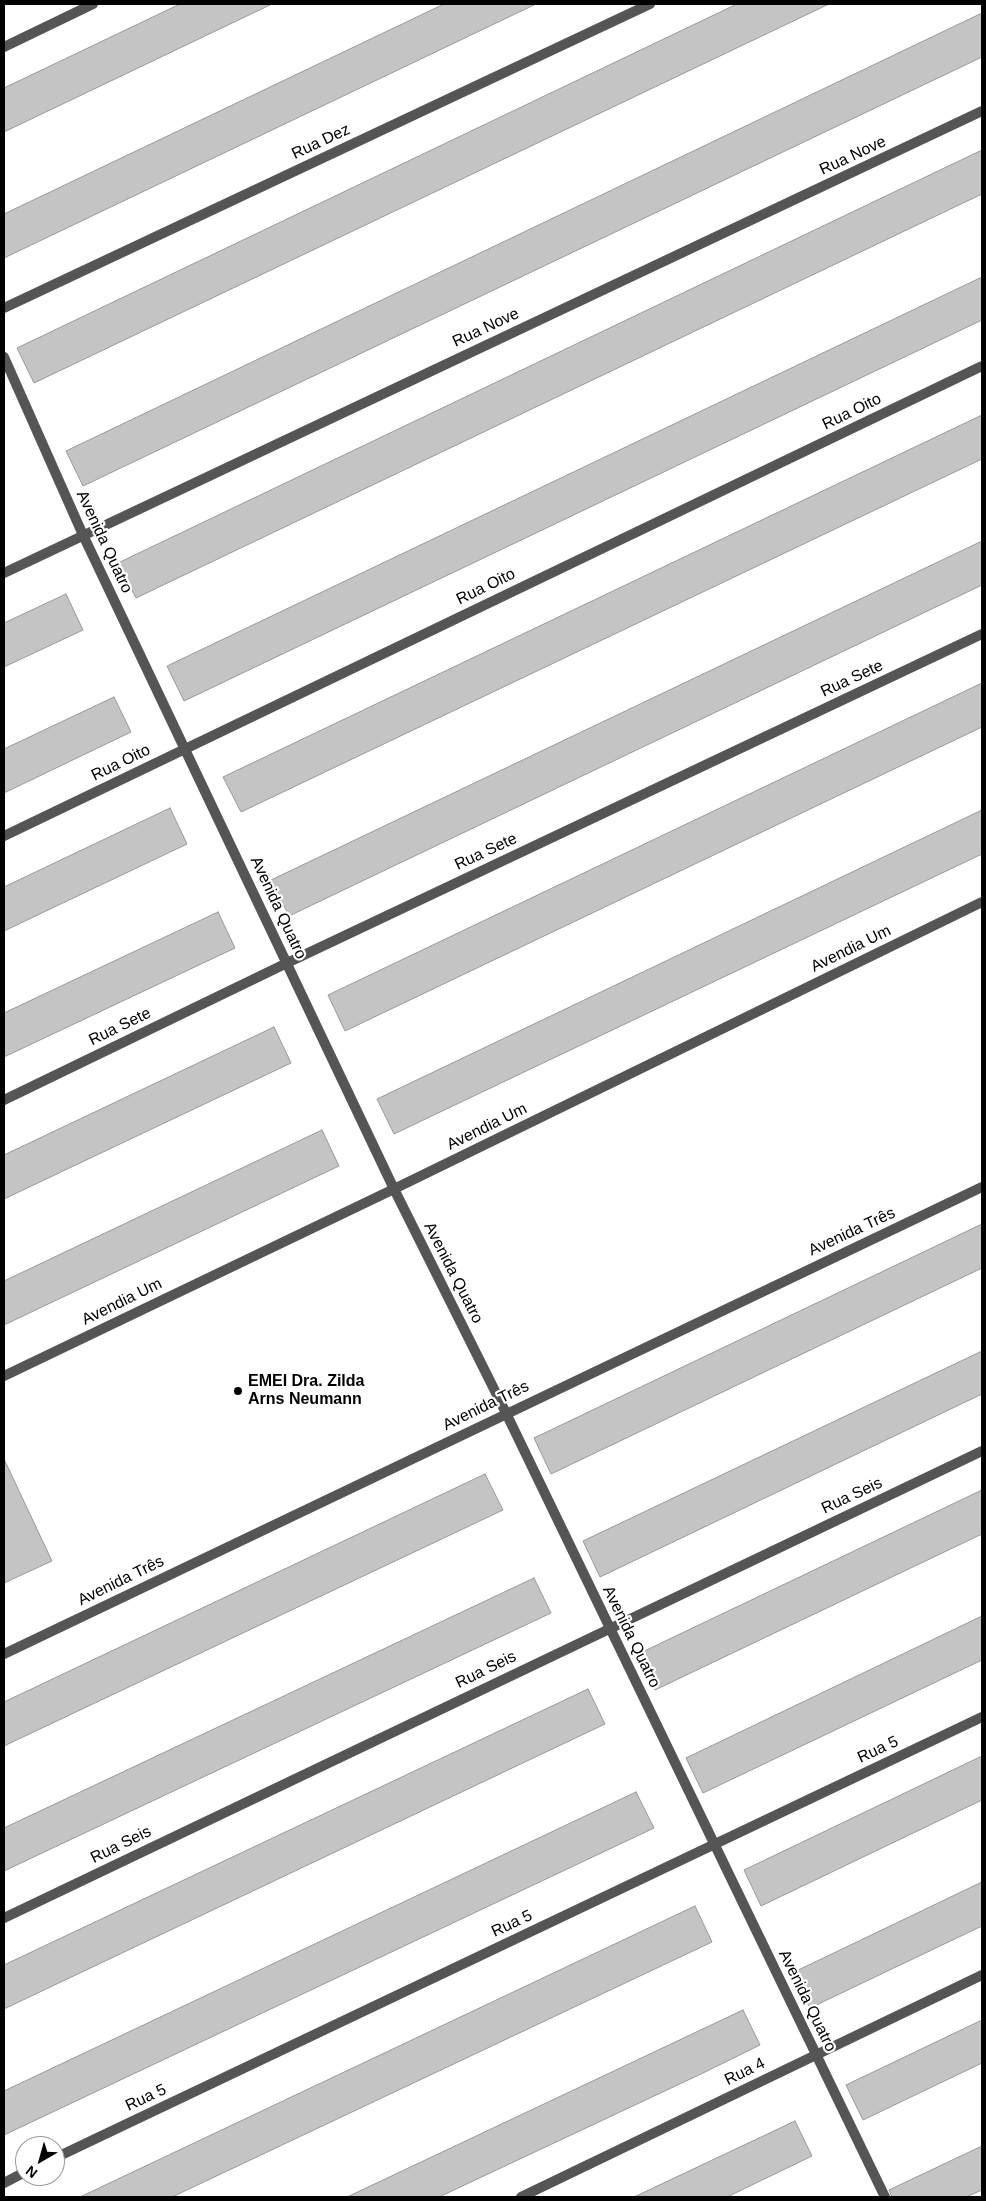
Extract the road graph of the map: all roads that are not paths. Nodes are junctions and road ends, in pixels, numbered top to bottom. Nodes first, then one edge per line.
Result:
1 (93, 4) edge
2 (650, 4) edge
3 (4, 47) edge
4 (982, 111) edge
5 (4, 308) edge
6 (4, 357) edge
7 (982, 366) edge
8 (83, 535) junction
9 (4, 573) edge
10 (982, 634) edge
11 (186, 748) junction
12 (4, 836) edge
13 (982, 902) edge
14 (287, 963) junction
15 (4, 1100) edge
16 (982, 1187) edge
17 (394, 1189) junction
18 (4, 1376) edge
19 (506, 1413) junction
20 (982, 1451) edge
21 (609, 1628) junction
22 (4, 1654) edge
23 (982, 1717) edge
24 (714, 1844) junction
25 (4, 1918) edge
26 (982, 1975) edge
27 (816, 2054) junction
28 (65, 2153) edge
29 (521, 2197) edge
30 (885, 2197) edge

1 - 3 street
2 - 5 street, Rua Dez
4 - 8 street, Rua Nove
6 - 8 street, Avenida Quatro
7 - 11 street, Rua Oito
8 - 9 street, Rua Nove
8 - 11 street, Avenida Quatro
10 - 14 street, Rua Sete
11 - 12 street, Rua Oito
11 - 14 street, Avenida Quatro
13 - 17 street, Avendia Um
14 - 15 street, Rua Sete
14 - 17 street, Avenida Quatro
16 - 19 street, Avenida Três
17 - 18 street, Avendia Um
17 - 19 street, Avenida Quatro
19 - 21 street, Avenida Quatro
19 - 22 street, Avenida Três
20 - 21 street, Rua Seis
21 - 24 street, Avenida Quatro
21 - 25 street, Rua Seis
23 - 24 street, Rua 5
24 - 27 street, Avenida Quatro
24 - 28 street, Rua 5
26 - 27 street, Rua 4
27 - 29 street, Rua 4
27 - 30 street, Avenida Quatro

